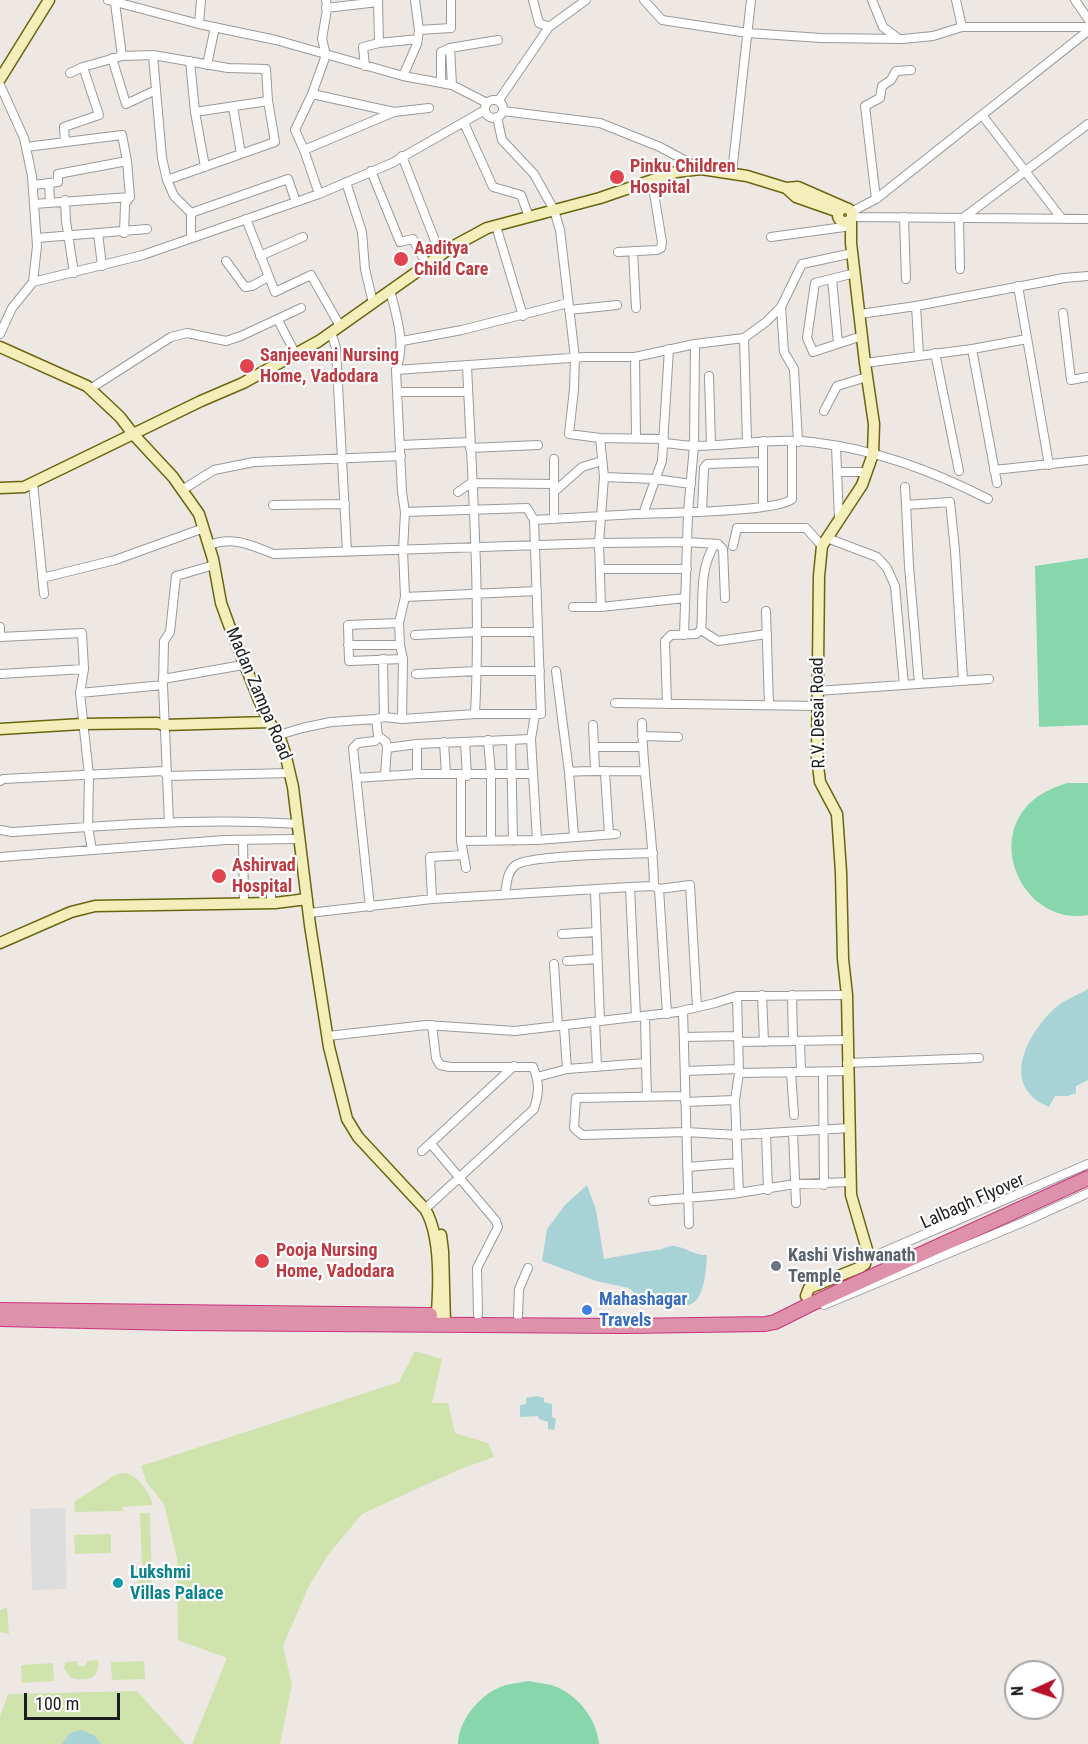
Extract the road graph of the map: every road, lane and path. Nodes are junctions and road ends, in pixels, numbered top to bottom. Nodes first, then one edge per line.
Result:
1 (49, 0) edge
2 (201, 0) edge
3 (415, 0) edge
4 (451, 0) edge
5 (533, 0) edge
6 (586, 0) edge
7 (644, 0) edge
8 (751, 0) edge
9 (872, 0) edge
10 (956, 0) edge
11 (1075, 0) edge
12 (112, 1) edge
13 (378, 1) edge
14 (326, 4) edge
15 (1088, 19) edge
16 (199, 24) junction
17 (215, 27) junction
18 (549, 27) junction
19 (962, 27) junction
20 (1088, 27) edge
21 (419, 30) junction
22 (1088, 31) edge
23 (748, 33) junction
24 (418, 39) junction
25 (899, 39) junction
26 (498, 40) dead end
27 (379, 43) junction
28 (450, 48) junction
29 (153, 54) junction
30 (326, 55) junction
31 (122, 56) junction
32 (112, 58) junction
33 (190, 61) junction
34 (207, 65) junction
35 (365, 66) junction
36 (83, 67) junction
37 (911, 70) dead end
38 (70, 73) dead end
39 (403, 76) junction
40 (0, 79) edge
41 (441, 83) junction
42 (0, 85) edge
43 (452, 85) junction
44 (156, 90) junction
45 (312, 94) junction
46 (499, 100) junction
47 (268, 102) junction
48 (233, 107) junction
49 (486, 107) junction
50 (429, 108) dead end
51 (195, 112) junction
52 (394, 112) junction
53 (500, 114) junction
54 (982, 115) junction
55 (464, 123) junction
56 (1088, 124) edge
57 (65, 142) junction
58 (26, 147) junction
59 (304, 150) junction
60 (241, 154) junction
61 (402, 156) junction
62 (127, 161) junction
63 (205, 167) junction
64 (701, 169) junction
65 (371, 171) junction
66 (1025, 172) junction
67 (732, 173) junction
68 (167, 180) junction
69 (652, 181) junction
70 (346, 182) junction
71 (48, 183) junction
72 (33, 184) junction
73 (319, 194) junction
74 (130, 197) junction
75 (876, 199) junction
76 (65, 201) junction
77 (50, 202) junction
78 (296, 202) junction
79 (34, 204) junction
80 (554, 210) junction
81 (190, 213) junction
82 (529, 217) junction
83 (846, 217) junction
84 (904, 217) junction
85 (961, 218) junction
86 (246, 219) junction
87 (1062, 219) junction
88 (1088, 219) edge
89 (496, 226) junction
90 (147, 229) dead end
91 (98, 233) junction
92 (124, 233) junction
93 (69, 236) junction
94 (303, 237) dead end
95 (771, 237) dead end
96 (37, 238) junction
97 (191, 238) junction
98 (852, 248) junction
99 (633, 251) junction
100 (618, 252) dead end
101 (260, 256) junction
102 (441, 256) junction
103 (226, 261) dead end
104 (427, 265) junction
105 (102, 266) junction
106 (960, 269) dead end
107 (74, 273) junction
108 (855, 273) junction
109 (1088, 276) edge
110 (268, 277) junction
111 (832, 279) junction
112 (906, 279) dead end
113 (33, 282) junction
114 (1018, 286) junction
115 (390, 290) junction
116 (373, 303) junction
117 (617, 305) dead end
118 (568, 306) junction
119 (916, 306) junction
120 (781, 307) junction
121 (301, 308) dead end
122 (636, 308) dead end
123 (1063, 313) dead end
124 (860, 315) junction
125 (523, 316) junction
126 (278, 320) junction
127 (335, 329) junction
128 (0, 334) edge
129 (862, 336) junction
130 (744, 338) junction
131 (1027, 339) junction
132 (402, 341) junction
133 (838, 343) junction
134 (695, 344) junction
135 (0, 347) edge
136 (669, 349) junction
137 (972, 349) junction
138 (295, 353) junction
139 (935, 353) junction
140 (919, 355) junction
141 (635, 357) junction
142 (575, 358) junction
143 (865, 363) junction
144 (467, 365) junction
145 (396, 370) junction
146 (709, 376) dead end
147 (867, 377) junction
148 (1088, 377) edge
149 (90, 389) junction
150 (398, 392) junction
151 (468, 392) junction
152 (824, 411) dead end
153 (135, 433) junction
154 (600, 438) junction
155 (636, 438) junction
156 (664, 441) junction
157 (747, 441) junction
158 (763, 441) junction
159 (795, 442) junction
160 (711, 444) junction
161 (401, 445) junction
162 (470, 445) junction
163 (538, 446) dead end
164 (694, 446) junction
165 (836, 446) junction
166 (873, 454) junction
167 (401, 456) junction
168 (343, 458) junction
169 (554, 459) dead end
170 (1088, 460) edge
171 (602, 461) junction
172 (763, 462) junction
173 (1049, 465) junction
174 (994, 470) junction
175 (959, 471) dead end
176 (837, 472) junction
177 (866, 472) junction
178 (604, 477) junction
179 (655, 479) junction
180 (33, 483) junction
181 (472, 483) junction
182 (997, 483) dead end
183 (691, 484) junction
184 (905, 487) dead end
185 (0, 488) edge
186 (554, 488) junction
187 (182, 490) junction
188 (458, 492) dead end
189 (988, 499) dead end
190 (345, 504) junction
191 (273, 505) dead end
192 (906, 505) junction
193 (763, 507) junction
194 (473, 509) junction
195 (702, 511) junction
196 (405, 512) junction
197 (688, 512) junction
198 (643, 514) junction
199 (600, 516) junction
200 (554, 519) junction
201 (839, 519) junction
202 (534, 520) junction
203 (204, 528) junction
204 (687, 542) junction
205 (824, 542) junction
206 (599, 543) junction
207 (715, 544) junction
208 (209, 545) junction
209 (535, 545) junction
210 (733, 546) dead end
211 (475, 548) junction
212 (403, 550) junction
213 (347, 552) junction
214 (214, 565) junction
215 (600, 569) junction
216 (687, 569) junction
217 (42, 578) junction
218 (537, 591) junction
219 (476, 593) junction
220 (44, 594) dead end
221 (405, 597) junction
222 (685, 598) junction
223 (725, 598) dead end
224 (573, 607) dead end
225 (601, 607) junction
226 (766, 610) dead end
227 (399, 623) junction
228 (0, 627) edge
229 (701, 630) junction
230 (476, 632) junction
231 (538, 632) junction
232 (767, 634) junction
233 (414, 635) dead end
234 (684, 635) junction
235 (0, 637) edge
236 (348, 645) junction
237 (400, 645) junction
238 (382, 659) junction
239 (403, 659) junction
240 (243, 665) junction
241 (84, 669) junction
242 (477, 671) junction
243 (540, 671) junction
244 (556, 671) dead end
245 (0, 674) edge
246 (416, 674) dead end
247 (988, 679) dead end
248 (963, 680) junction
249 (163, 682) junction
250 (919, 684) junction
251 (904, 685) junction
252 (818, 691) junction
253 (80, 693) junction
254 (615, 703) dead end
255 (667, 704) junction
256 (769, 705) junction
257 (817, 706) junction
258 (475, 714) junction
259 (535, 714) junction
260 (380, 718) junction
261 (402, 719) junction
262 (268, 722) junction
263 (642, 723) dead end
264 (82, 724) junction
265 (164, 725) junction
266 (592, 725) dead end
267 (0, 729) edge
268 (279, 735) junction
269 (642, 736) junction
270 (678, 737) dead end
271 (531, 739) junction
272 (488, 740) junction
273 (511, 740) junction
274 (375, 741) dead end
275 (444, 742) junction
276 (465, 742) junction
277 (417, 744) junction
278 (594, 747) junction
279 (641, 747) junction
280 (387, 748) junction
281 (595, 770) junction
282 (645, 771) junction
283 (569, 772) junction
284 (290, 773) junction
285 (605, 773) junction
286 (417, 774) junction
287 (446, 774) junction
288 (491, 774) junction
289 (512, 774) junction
290 (532, 774) junction
291 (89, 775) junction
292 (385, 775) junction
293 (464, 775) junction
294 (167, 776) junction
295 (356, 778) junction
296 (0, 781) edge
297 (169, 822) junction
298 (298, 824) junction
299 (88, 827) junction
300 (0, 830) edge
301 (574, 836) junction
302 (299, 839) junction
303 (243, 840) junction
304 (537, 840) junction
305 (461, 841) junction
306 (491, 841) junction
307 (513, 841) junction
308 (92, 850) junction
309 (653, 853) junction
310 (463, 855) junction
311 (0, 857) edge
312 (466, 868) dead end
313 (630, 887) junction
314 (656, 888) junction
315 (595, 890) junction
316 (271, 891) dead end
317 (505, 894) junction
318 (432, 898) junction
319 (307, 899) junction
320 (244, 903) junction
321 (272, 903) junction
322 (370, 907) junction
323 (309, 913) junction
324 (596, 932) junction
325 (562, 934) dead end
326 (0, 944) edge
327 (597, 959) junction
328 (567, 961) dead end
329 (554, 964) dead end
330 (762, 995) junction
331 (792, 995) junction
332 (847, 995) junction
333 (736, 996) junction
334 (697, 1007) junction
335 (683, 1011) junction
336 (667, 1014) junction
337 (645, 1016) junction
338 (636, 1017) junction
339 (598, 1021) junction
340 (432, 1025) junction
341 (561, 1027) junction
342 (328, 1036) junction
343 (684, 1037) junction
344 (738, 1039) junction
345 (848, 1040) junction
346 (797, 1041) junction
347 (764, 1042) junction
348 (980, 1058) dead end
349 (646, 1063) junction
350 (514, 1066) junction
351 (597, 1067) junction
352 (848, 1067) junction
353 (567, 1070) junction
354 (685, 1071) junction
355 (739, 1071) junction
356 (792, 1072) junction
357 (801, 1072) junction
358 (823, 1072) junction
359 (537, 1077) junction
360 (647, 1097) junction
361 (685, 1099) junction
362 (735, 1100) junction
363 (794, 1115) dead end
364 (849, 1128) junction
365 (822, 1130) junction
366 (686, 1132) junction
367 (793, 1132) junction
368 (766, 1134) junction
369 (736, 1135) junction
370 (431, 1144) junction
371 (422, 1151) dead end
372 (738, 1163) junction
373 (1088, 1164) edge
374 (687, 1167) junction
375 (1088, 1170) edge
376 (460, 1177) junction
377 (1088, 1178) edge
378 (850, 1182) junction
379 (795, 1184) junction
380 (824, 1185) junction
381 (768, 1190) junction
382 (739, 1193) junction
383 (1088, 1193) edge
384 (688, 1198) junction
385 (653, 1201) dead end
386 (796, 1203) dead end
387 (427, 1207) junction
388 (689, 1224) dead end
389 (867, 1259) junction
390 (528, 1268) dead end
391 (851, 1281) junction
392 (807, 1300) junction
393 (0, 1310) edge
394 (478, 1315) junction
395 (518, 1316) junction
396 (441, 1319) junction
397 (0, 1320) edge

1 - 40 street
2 - 16 street
3 - 21 street
4 - 21 street
5 - 18 street
6 - 18 street
7 - 23 street
8 - 23 street
9 - 25 street
10 - 19 street
11 - 15 street
12 - 16 street
12 - 31 street
13 - 14 street
13 - 27 street
14 - 30 street
16 - 17 street
17 - 30 street
17 - 34 street
18 - 46 street
19 - 20 street
19 - 25 street
21 - 24 street
22 - 54 street
23 - 25 street
23 - 67 street
24 - 27 street
24 - 39 street
26 - 28 street
27 - 35 street
28 - 41 street
28 - 43 street
29 - 31 street
29 - 33 street
29 - 44 street
30 - 35 street
30 - 45 street
31 - 32 street
32 - 36 street
32 - 44 street
33 - 34 street
33 - 51 street
34 - 47 street
35 - 39 street
36 - 38 street
36 - 57 street
37 - 75 street
39 - 41 street
41 - 43 street
42 - 58 street
43 - 49 street
44 - 68 street
45 - 52 street
45 - 59 street
46 - 49 street
46 - 53 street
47 - 48 street
47 - 60 street
48 - 51 street
48 - 60 street
49 - 53 street
49 - 55 street
50 - 52 street
51 - 63 street
52 - 59 street
53 - 64 street
53 - 80 street
54 - 66 street
54 - 75 street
55 - 61 street
55 - 82 street
56 - 66 street
57 - 58 street
57 - 62 street
58 - 72 street
59 - 73 street
60 - 63 street
61 - 65 street
61 - 102 street
62 - 71 street
62 - 74 street
63 - 68 street
64 - 67 street
64 - 69 street
65 - 70 street
65 - 104 street
66 - 85 street
66 - 87 street
67 - 83 street
68 - 81 street
69 - 80 street
69 - 99 street
70 - 73 street
70 - 116 street
71 - 72 street
71 - 77 street
72 - 79 street
73 - 78 street
74 - 76 street
74 - 92 street
75 - 83 street
76 - 77 street
76 - 93 street
77 - 79 street
78 - 81 street
78 - 86 street
79 - 96 street
80 - 82 street
80 - 118 street
81 - 97 street
82 - 89 street
83 - 84 street
83 - 95 street
83 - 98 street, R.V. Desai Road
84 - 85 street
84 - 112 street
85 - 87 street
85 - 106 street
86 - 97 street
86 - 101 street
87 - 88 street
89 - 102 street
89 - 125 street
90 - 92 street
91 - 92 street
91 - 93 street
91 - 105 street
93 - 96 street
93 - 107 street
94 - 101 street
96 - 113 street
97 - 105 street
98 - 108 street, R.V. Desai Road
98 - 120 street
99 - 100 street
99 - 122 street
101 - 110 street
102 - 104 street
103 - 110 street
104 - 115 street
105 - 107 street
107 - 113 street
108 - 111 street
108 - 124 street, R.V. Desai Road
109 - 114 street
110 - 127 street
111 - 133 street
111 - 133 street
113 - 128 street
114 - 119 street
114 - 131 street
115 - 116 street
115 - 132 street
116 - 127 street
117 - 118 street
118 - 125 street
118 - 142 street
119 - 124 street
119 - 140 street
120 - 130 street
120 - 159 street
121 - 126 street
123 - 148 street
124 - 129 street, R.V. Desai Road
125 - 132 street
126 - 138 street
126 - 149 street
127 - 138 street
127 - 168 street
129 - 133 street
129 - 143 street, R.V. Desai Road
130 - 134 street
130 - 157 street
131 - 137 street
131 - 173 street
132 - 145 street
134 - 136 street
134 - 164 street
135 - 149 street, Madan Zampa Road
136 - 141 street
136 - 156 street
137 - 139 street
137 - 174 street
138 - 153 street
139 - 140 street
139 - 175 street
140 - 143 street
141 - 142 street
141 - 155 street
142 - 144 street
142 - 154 street
143 - 147 street, R.V. Desai Road
144 - 145 street
144 - 151 street
145 - 150 street
146 - 160 street
147 - 152 street
147 - 166 street, R.V. Desai Road
149 - 153 street, Madan Zampa Road
150 - 151 street
150 - 161 street
151 - 162 street
153 - 180 street
153 - 187 street, Madan Zampa Road
154 - 155 street
154 - 171 street
155 - 156 street
156 - 164 street
156 - 179 street
157 - 158 street
157 - 160 street
158 - 159 street
158 - 172 street
159 - 165 street
159 - 193 street
160 - 164 street
161 - 162 street
161 - 167 street
162 - 163 street
162 - 181 street
164 - 183 street
165 - 166 street
165 - 176 street
166 - 177 street, R.V. Desai Road
166 - 189 street
167 - 168 street
167 - 196 street
168 - 187 street
168 - 190 street
169 - 186 street
170 - 173 street
171 - 178 street
171 - 186 street
172 - 193 street
172 - 195 street
173 - 174 street
174 - 182 street
176 - 177 street
176 - 201 street
177 - 201 street, R.V. Desai Road
178 - 179 street
178 - 199 street
179 - 183 street
179 - 198 street
180 - 185 street
180 - 217 street
181 - 186 street
181 - 188 street
181 - 194 street
183 - 197 street
184 - 192 street
186 - 200 street
187 - 203 street, Madan Zampa Road
190 - 191 street
190 - 213 street
192 - 248 street
192 - 250 street
193 - 195 street
194 - 196 street
194 - 202 street
194 - 211 street
195 - 197 street
196 - 212 street
197 - 198 street
197 - 204 street
198 - 199 street
199 - 200 street
199 - 206 street
200 - 202 street
201 - 205 street, R.V. Desai Road
202 - 209 street
203 - 208 street, Madan Zampa Road
203 - 217 street
204 - 206 street
204 - 207 street
204 - 216 street
205 - 210 street
205 - 251 street
205 - 252 street, R.V. Desai Road
206 - 209 street
206 - 215 street
207 - 223 street
207 - 229 street
208 - 213 street
208 - 214 street, Madan Zampa Road
209 - 211 street
209 - 218 street
211 - 212 street
211 - 219 street
212 - 213 street
212 - 221 street
214 - 240 street, Madan Zampa Road
214 - 249 street
215 - 216 street
215 - 225 street
216 - 222 street
217 - 220 street
218 - 219 street
218 - 231 street
219 - 221 street
219 - 230 street
221 - 227 street
222 - 225 street
222 - 234 street
224 - 225 street
226 - 232 street
227 - 236 street
227 - 237 street
228 - 235 street
229 - 232 street
229 - 234 street
230 - 231 street
230 - 233 street
230 - 242 street
231 - 243 street
232 - 256 street
234 - 255 street
235 - 241 street
236 - 237 street
236 - 238 street
237 - 239 street
238 - 239 street
238 - 260 street
239 - 261 street
240 - 249 street
240 - 262 street, Madan Zampa Road
241 - 245 street
241 - 253 street
242 - 243 street
242 - 246 street
242 - 258 street
243 - 259 street
244 - 283 street
247 - 248 street
248 - 250 street
249 - 253 street
249 - 265 street
250 - 251 street
251 - 252 street
252 - 257 street, R.V. Desai Road
253 - 264 street
254 - 255 street
255 - 256 street
256 - 257 street
257 - 332 street, R.V. Desai Road
258 - 259 street
258 - 261 street
259 - 271 street
260 - 261 street
260 - 268 street
260 - 280 street
262 - 265 street
262 - 268 street, Madan Zampa Road
263 - 269 street
264 - 265 street
264 - 267 street
264 - 291 street
265 - 294 street
266 - 278 street
268 - 284 street, Madan Zampa Road
269 - 270 street
269 - 279 street
271 - 273 street
271 - 290 street
272 - 273 street
272 - 276 street
272 - 288 street
273 - 289 street
274 - 295 street
275 - 276 street
275 - 277 street
275 - 287 street
276 - 293 street
277 - 280 street
277 - 286 street
278 - 279 street
278 - 281 street
279 - 282 street
280 - 292 street
281 - 283 street
281 - 285 street
282 - 285 street
282 - 309 street
283 - 301 street
284 - 294 street
284 - 298 street, Madan Zampa Road
285 - 301 street
286 - 287 street
286 - 292 street
287 - 293 street
288 - 289 street
288 - 293 street
288 - 306 street
289 - 290 street
289 - 307 street
290 - 304 street
291 - 294 street
291 - 296 street
291 - 299 street
292 - 295 street
293 - 305 street
294 - 297 street
295 - 322 street
297 - 298 street
297 - 299 street
298 - 302 street, Madan Zampa Road
299 - 300 street
299 - 308 street
301 - 304 street
302 - 303 street
302 - 319 street, Madan Zampa Road
303 - 308 street
303 - 320 street
304 - 307 street
305 - 306 street
305 - 310 street
306 - 307 street
308 - 311 street
309 - 314 street
309 - 317 street
310 - 312 street
310 - 318 street
313 - 314 street
313 - 315 street
313 - 338 street
314 - 334 street
314 - 336 street
315 - 317 street
315 - 324 street
316 - 321 street
317 - 318 street
318 - 322 street
319 - 321 street
319 - 323 street, Madan Zampa Road
320 - 321 street
320 - 326 street
322 - 323 street
323 - 342 street, Madan Zampa Road
324 - 325 street
324 - 327 street
327 - 328 street
327 - 339 street
329 - 341 street
330 - 331 street
330 - 333 street
330 - 347 street
331 - 332 street
331 - 346 street
332 - 345 street, R.V. Desai Road
333 - 334 street
333 - 344 street
334 - 335 street
335 - 336 street
335 - 343 street
336 - 337 street
337 - 338 street
337 - 349 street
338 - 339 street
339 - 341 street
339 - 351 street
340 - 341 street
340 - 342 street
340 - 350 street
341 - 353 street
342 - 387 street, Madan Zampa Road
343 - 344 street
343 - 354 street
344 - 347 street
344 - 355 street
345 - 346 street
345 - 352 street, R.V. Desai Road
346 - 347 street
346 - 357 street
348 - 352 street
349 - 351 street
349 - 360 street
350 - 359 street
350 - 370 street
351 - 353 street
352 - 358 street
352 - 364 street, R.V. Desai Road
353 - 359 street
354 - 355 street
354 - 361 street
355 - 356 street
355 - 362 street
356 - 357 street
356 - 363 street
357 - 358 street
358 - 365 street
359 - 376 street
360 - 361 street
360 - 366 street
361 - 362 street
361 - 366 street
362 - 369 street
364 - 365 street
364 - 378 street, R.V. Desai Road
365 - 367 street
365 - 380 street
366 - 369 street
366 - 374 street
367 - 368 street
367 - 379 street
368 - 369 street
368 - 381 street
369 - 372 street
370 - 371 street
370 - 376 street
372 - 374 street
372 - 382 street
373 - 389 street
374 - 384 street
375 - 391 highway, Lalbagh Flyover
376 - 387 street
376 - 394 street
377 - 391 highway, Lalbagh Flyover
378 - 380 street
378 - 389 street, R.V. Desai Road
379 - 380 street
379 - 381 street
379 - 386 street
381 - 382 street
382 - 384 street
383 - 392 street
384 - 385 street
384 - 388 street
387 - 396 street, Madan Zampa Road
389 - 392 street
390 - 395 street
391 - 392 highway, Lalbagh Flyover
392 - 395 highway
392 - 396 highway
393 - 396 highway
394 - 395 highway
394 - 396 highway
396 - 397 highway

